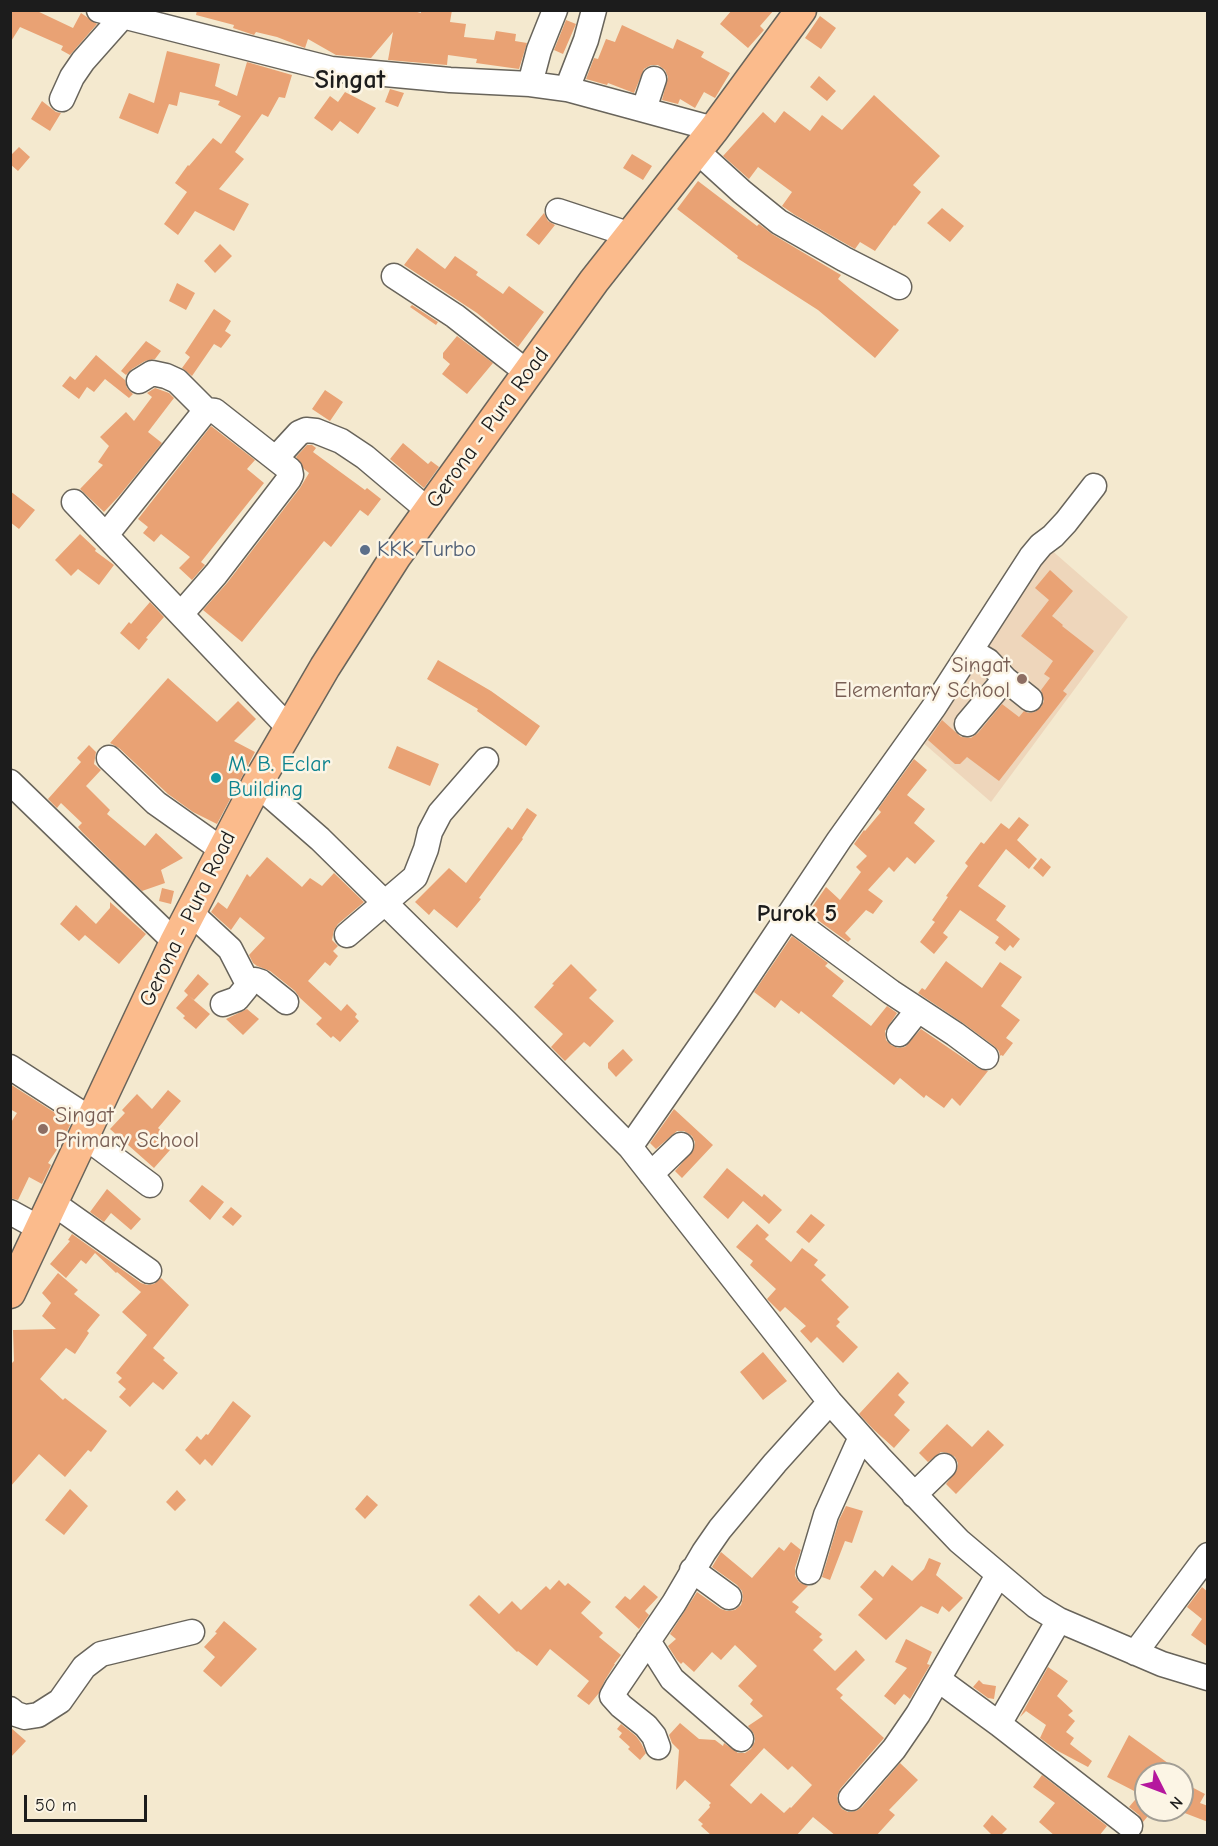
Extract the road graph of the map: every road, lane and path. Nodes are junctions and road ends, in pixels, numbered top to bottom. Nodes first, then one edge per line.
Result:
1 (99, 10) edge
2 (555, 10) edge
3 (594, 10) edge
4 (801, 10) edge
5 (122, 17) junction
6 (174, 19) edge
7 (654, 79) dead end
8 (530, 84) junction
9 (567, 89) junction
10 (62, 99) dead end
11 (644, 109) junction
12 (705, 140) junction
13 (558, 211) dead end
14 (632, 235) junction
15 (394, 276) dead end
16 (898, 287) dead end
17 (528, 373) junction
18 (139, 381) dead end
19 (206, 410) junction
20 (276, 458) junction
21 (1094, 486) dead end
22 (74, 502) dead end
23 (429, 511) junction
24 (106, 535) junction
25 (181, 614) junction
26 (971, 651) junction
27 (1005, 679) junction
28 (1030, 699) dead end
29 (967, 724) dead end
30 (289, 728) junction
31 (109, 758) dead end
32 (486, 760) dead end
33 (10, 782) edge
34 (257, 784) junction
35 (221, 849) junction
36 (386, 903) junction
37 (190, 912) junction
38 (788, 916) junction
39 (347, 936) dead end
40 (175, 942) junction
41 (247, 982) junction
42 (286, 1002) dead end
43 (223, 1004) dead end
44 (918, 1010) junction
45 (899, 1034) dead end
46 (986, 1057) dead end
47 (10, 1067) edge
48 (88, 1128) junction
49 (681, 1145) dead end
50 (630, 1147) junction
51 (651, 1174) junction
52 (150, 1185) dead end
53 (10, 1212) edge
54 (47, 1216) junction
55 (150, 1271) dead end
56 (13, 1281) edge
57 (831, 1402) junction
58 (861, 1437) junction
59 (944, 1466) dead end
60 (914, 1495) junction
61 (1208, 1555) edge
62 (692, 1570) junction
63 (809, 1572) dead end
64 (998, 1575) junction
65 (729, 1597) dead end
66 (1059, 1620) junction
67 (192, 1632) dead end
68 (648, 1641) junction
69 (1135, 1653) junction
70 (1208, 1678) edge
71 (939, 1680) junction
72 (10, 1709) edge
73 (999, 1724) junction
74 (741, 1739) dead end
75 (658, 1747) dead end
76 (851, 1798) dead end
77 (1130, 1826) dead end

1 - 5 street
2 - 8 street
3 - 9 street
4 - 12 main road, Gerona - Pura Road
5 - 6 street
5 - 10 street
6 - 8 street
7 - 11 street
8 - 9 street
9 - 11 street
11 - 12 street
12 - 14 main road, Gerona - Pura Road
12 - 16 street
13 - 14 street
14 - 17 main road, Gerona - Pura Road
15 - 17 street
17 - 23 main road, Gerona - Pura Road
18 - 19 street
19 - 20 street
19 - 24 street
20 - 23 street
20 - 25 street
21 - 26 street
22 - 24 street
23 - 30 main road, Gerona - Pura Road
24 - 25 street
25 - 30 street
26 - 27 street
26 - 38 street
27 - 28 street
27 - 29 street
30 - 34 main road, Gerona - Pura Road
31 - 35 street
32 - 36 street
33 - 40 street
34 - 35 main road, Gerona - Pura Road
34 - 36 street
35 - 37 main road, Gerona - Pura Road
36 - 39 street
36 - 50 street
37 - 40 main road, Gerona - Pura Road
37 - 41 street
38 - 44 street
38 - 50 street
40 - 48 main road, Gerona - Pura Road
41 - 42 street
41 - 43 street
44 - 45 street
44 - 46 street
47 - 48 street
48 - 52 street
48 - 54 main road, Gerona - Pura Road
49 - 51 street
50 - 51 street
51 - 57 street
53 - 54 street
54 - 55 street
54 - 56 main road, Gerona - Pura Road
57 - 58 street
57 - 62 street
58 - 60 street
58 - 63 street
59 - 60 street
60 - 64 street
61 - 69 street
62 - 65 street
62 - 68 street
64 - 66 street
64 - 71 street
66 - 69 street
66 - 73 street
67 - 72 street
68 - 74 street
68 - 75 street
69 - 70 street
71 - 73 street
71 - 76 street
73 - 77 street

